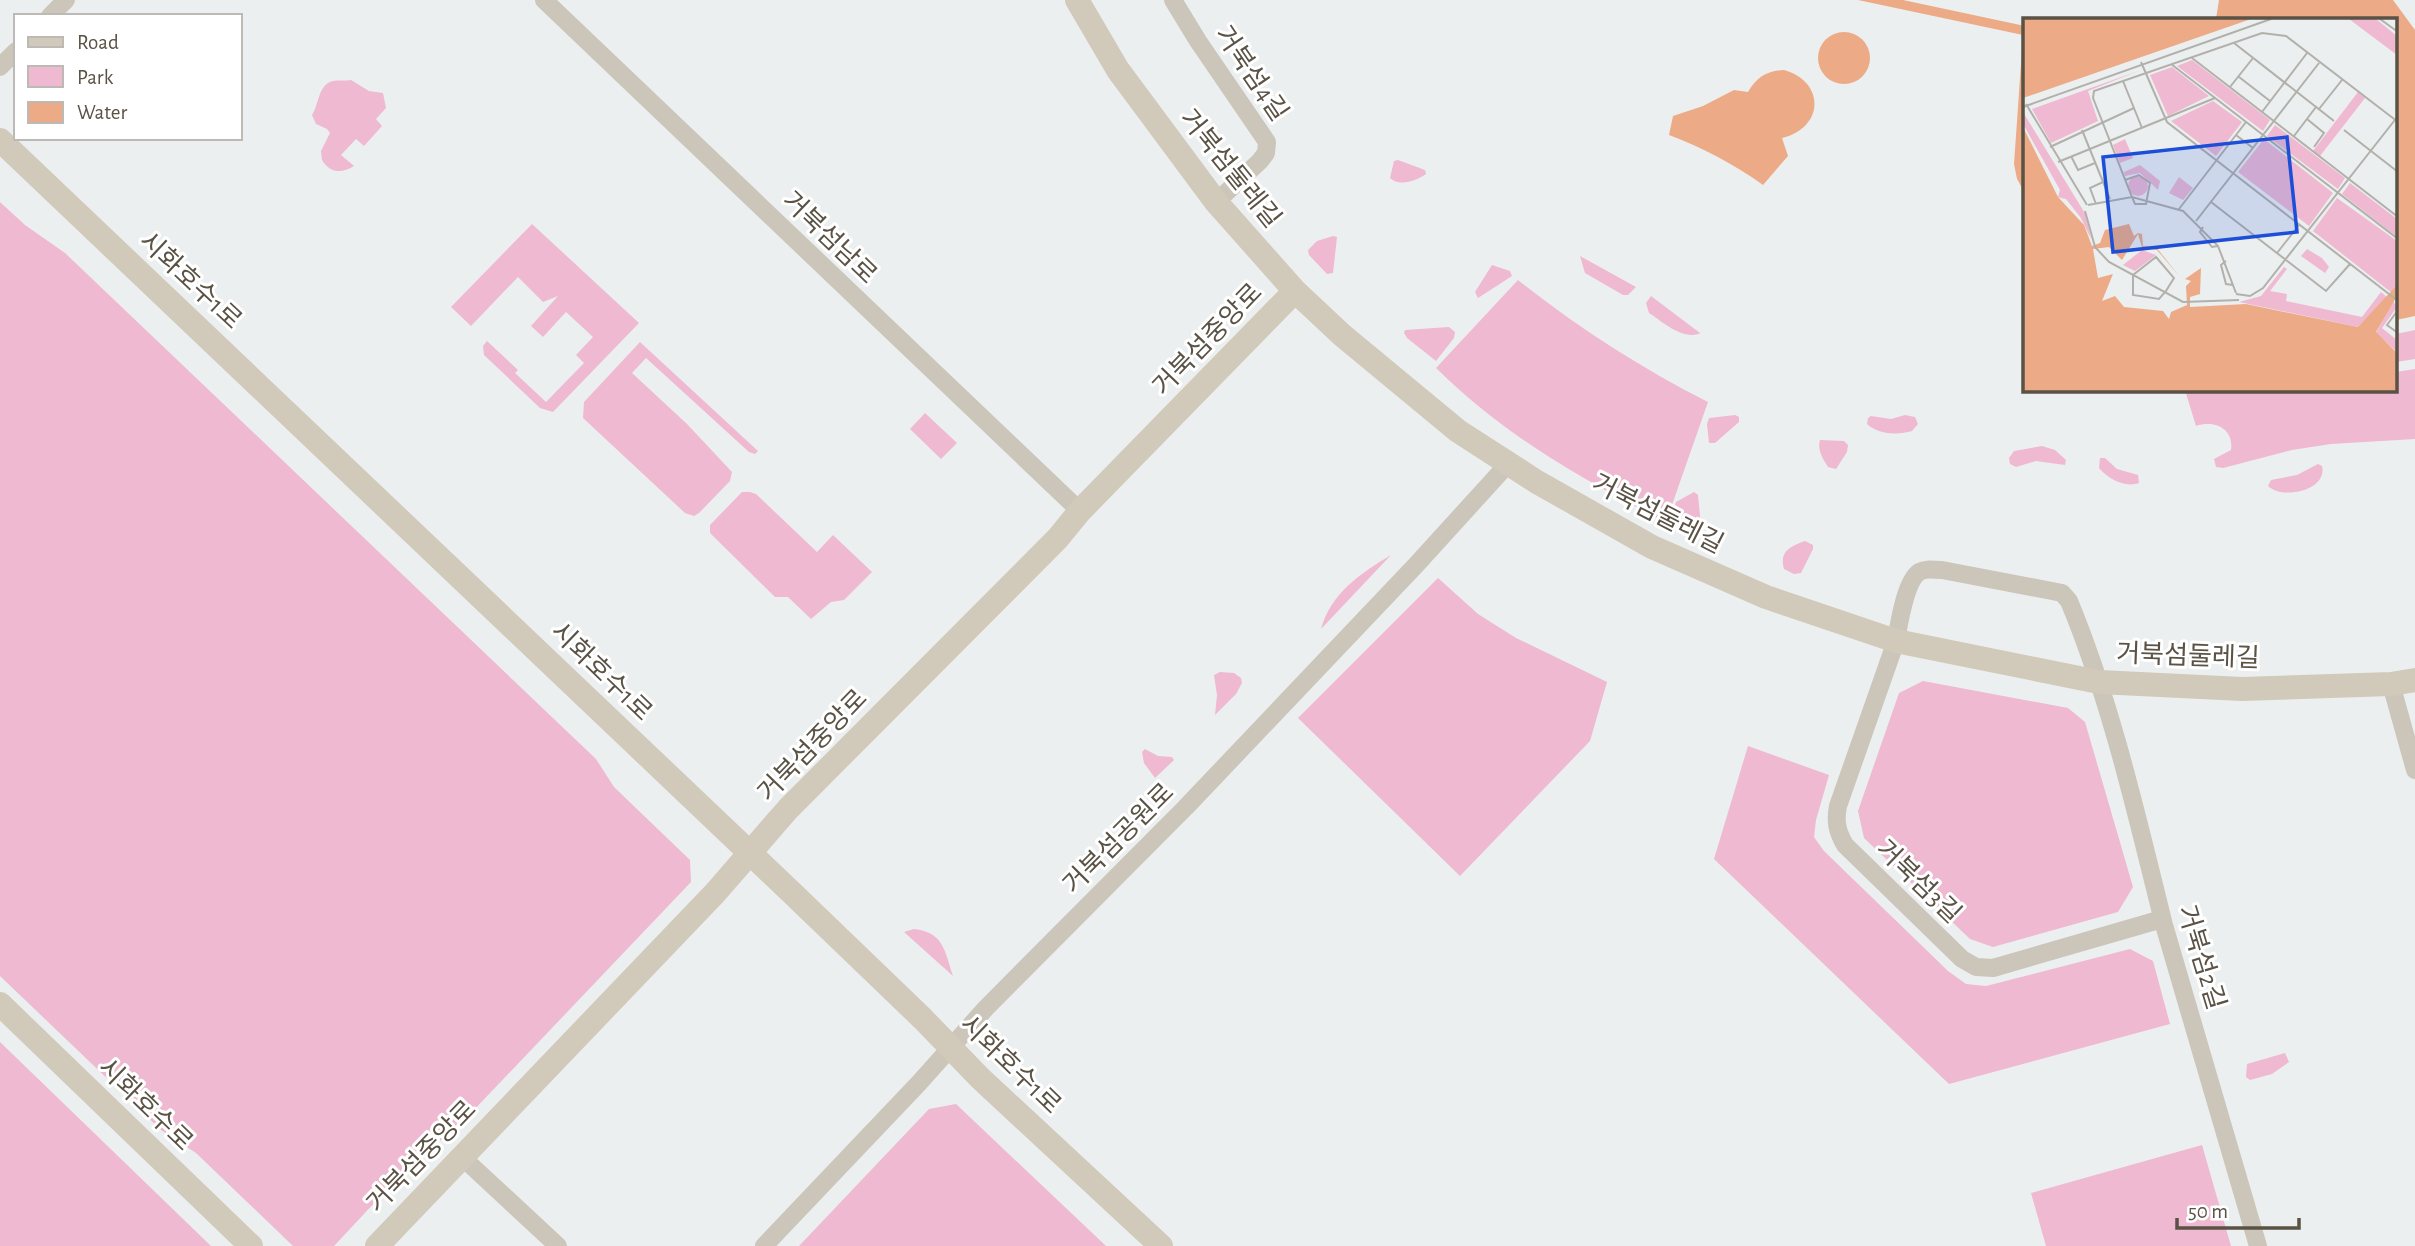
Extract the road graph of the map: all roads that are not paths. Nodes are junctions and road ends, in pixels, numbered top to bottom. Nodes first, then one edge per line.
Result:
1 (66, 0) edge
2 (544, 0) edge
3 (1077, 0) edge
4 (1173, 0) edge
5 (52, 14) edge
6 (14, 53) edge
7 (0, 67) edge
8 (0, 140) edge
9 (1216, 202) junction
10 (1295, 291) junction
11 (1507, 465) junction
12 (1080, 511) junction
13 (1896, 641) junction
14 (2415, 680) edge
15 (2099, 682) junction
16 (2391, 684) junction
17 (2415, 770) edge
18 (751, 853) junction
19 (2162, 919) junction
20 (0, 1004) edge
21 (951, 1048) junction
22 (462, 1157) junction
23 (251, 1246) edge
24 (377, 1246) edge
25 (558, 1246) edge
26 (765, 1246) edge
27 (1161, 1246) edge
28 (2258, 1246) edge

1 - 5 street
2 - 12 street, 거북섬남로
3 - 9 street, 거북섬둘레길
4 - 9 street, 거북섬4길
6 - 7 street
8 - 18 street, 시화호수1로
9 - 10 street, 거북섬둘레길
10 - 11 street, 거북섬둘레길
10 - 12 street, 거북섬중앙로
11 - 13 street, 거북섬둘레길
11 - 21 street, 거북섬공원로
12 - 18 street, 거북섬중앙로
13 - 15 street, 거북섬둘레길
13 - 15 street, 거북섬2길
13 - 19 street, 거북섬3길
14 - 16 street, 거북섬둘레길
15 - 16 street, 거북섬둘레길
15 - 19 street, 거북섬2길
16 - 17 street
18 - 21 street, 시화호수1로
18 - 22 street, 거북섬중앙로
19 - 28 street, 거북섬2길
20 - 23 street, 시화호수로
21 - 26 street, 거북섬공원로
21 - 27 street, 시화호수1로
22 - 24 street, 거북섬중앙로
22 - 25 street

